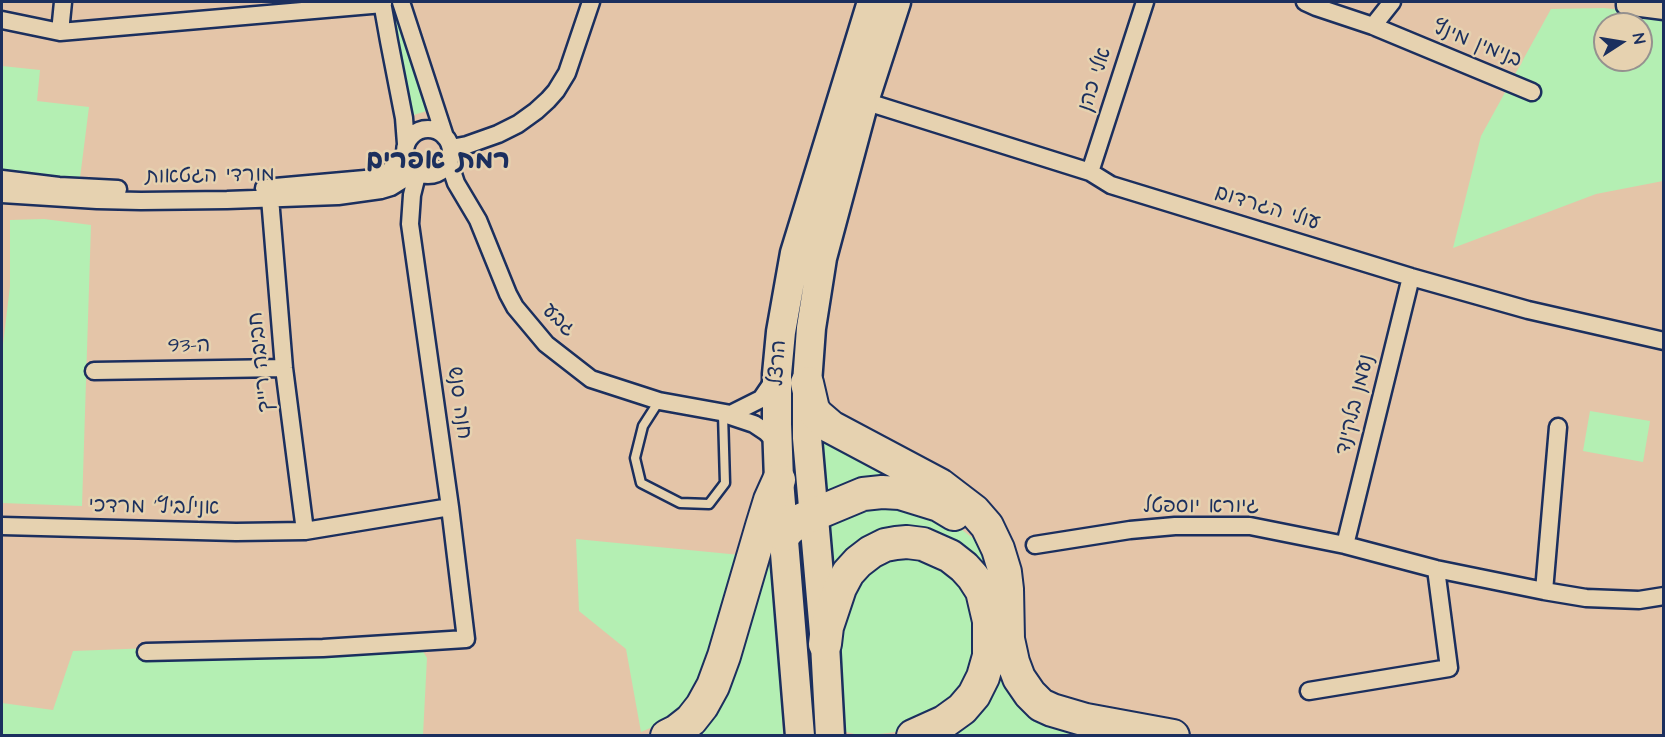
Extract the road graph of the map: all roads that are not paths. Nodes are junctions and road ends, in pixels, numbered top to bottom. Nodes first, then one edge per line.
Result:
1 (63, 2) edge
2 (401, 2) edge
3 (591, 2) edge
4 (872, 2) edge
5 (896, 2) edge
6 (1145, 2) edge
7 (1305, 2) edge
8 (1392, 2) edge
9 (383, 3) edge
10 (1625, 4) edge
11 (1664, 11) edge
12 (2, 20) edge
13 (1373, 26) junction
14 (60, 32) junction
15 (1532, 92) dead end
16 (864, 101) junction
17 (448, 149) junction
18 (405, 150) junction
19 (1090, 172) junction
20 (417, 173) junction
21 (2, 179) edge
22 (271, 193) junction
23 (2, 194) edge
24 (1411, 277) junction
25 (1664, 341) edge
26 (284, 368) junction
27 (94, 371) dead end
28 (777, 374) junction
29 (807, 383) junction
30 (659, 401) junction
31 (723, 414) junction
32 (1558, 427) dead end
33 (778, 444) junction
34 (779, 480) junction
35 (450, 507) junction
36 (813, 515) junction
37 (2, 526) edge
38 (305, 531) junction
39 (784, 535) junction
40 (1345, 544) junction
41 (1035, 545) dead end
42 (1436, 569) junction
43 (1005, 572) junction
44 (1544, 591) junction
45 (1664, 596) edge
46 (825, 644) junction
47 (146, 652) dead end
48 (1309, 691) dead end
49 (667, 735) edge
50 (800, 735) edge
51 (830, 735) edge
52 (913, 735) edge
53 (1173, 735) edge

1 - 14 street
2 - 17 street, גבע
3 - 17 street
4 - 28 highway, הרצל
5 - 16 highway, הרצל
6 - 19 street, אלי כהן
7 - 13 street, בנימין מינץ
8 - 13 street
9 - 14 street
9 - 18 street
10 - 11 street
12 - 14 street
13 - 15 street, בנימין מינץ
16 - 19 street, עולי הגרדום
16 - 29 highway, הרצל
17 - 18 street
17 - 20 street
17 - 30 street, גבע
18 - 20 street
18 - 22 street, מורדי הגטאות
19 - 24 street, עולי הגרדום
20 - 22 street, מורדי הגטאות
20 - 35 street, חנה סנש
21 - 22 street, מורדי הגטאות
22 - 23 street, מורדי הגטאות
22 - 26 street, חביבה רייך
24 - 25 street, עולי הגרדום
24 - 40 street, נעמן בלקינד
26 - 27 street, ה-93
26 - 38 street, חביבה רייך
28 - 31 street
28 - 33 highway, הרצל
29 - 36 highway, הרצל
29 - 43 highway
30 - 31 street, גבע
30 - 31 lane
31 - 33 street, גבע
32 - 44 street
33 - 34 highway, הרצל
34 - 39 highway, הרצל
34 - 49 highway
35 - 38 street, אנילביץ' מרדכי
35 - 47 street, חנה סנש
36 - 39 highway
36 - 43 highway
36 - 46 highway, הרצל
37 - 38 street, אנילביץ' מרדכי
39 - 50 highway, הרצל
40 - 41 street, גיורא יוספטל
40 - 42 street, גיורא יוספטל
42 - 44 street, גיורא יוספטל
42 - 48 street
43 - 53 highway
44 - 45 street, גיורא יוספטל
46 - 51 highway, הרצל
46 - 52 highway

